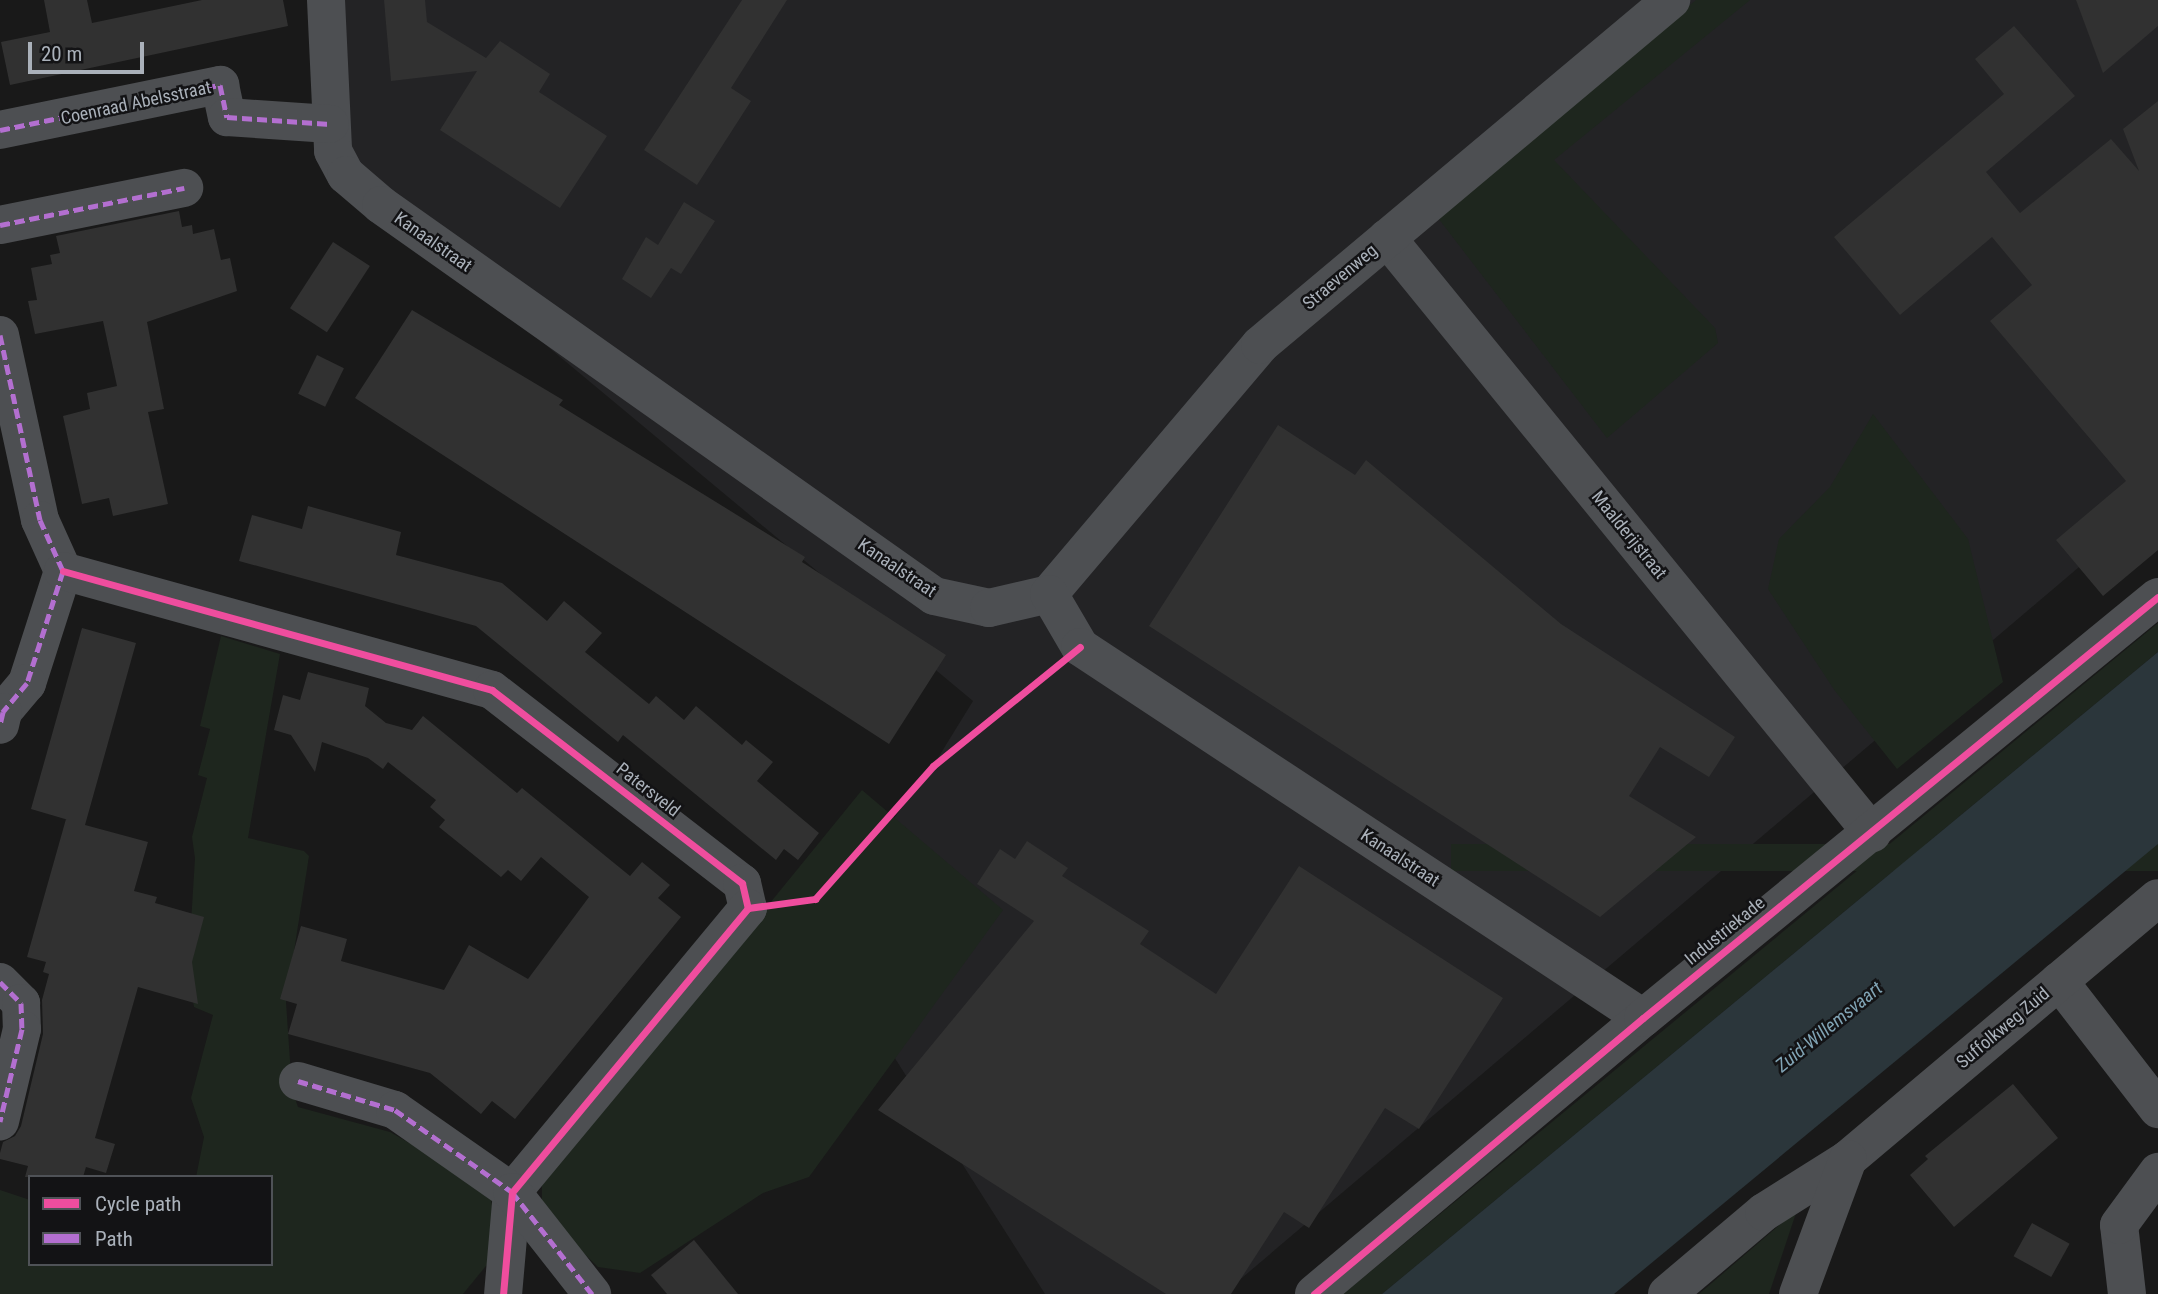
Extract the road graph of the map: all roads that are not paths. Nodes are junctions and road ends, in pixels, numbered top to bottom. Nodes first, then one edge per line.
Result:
1 (326, 0) edge
2 (1671, 0) edge
3 (330, 124) junction
4 (0, 130) edge
5 (184, 188) dead end
6 (0, 225) edge
7 (1387, 238) junction
8 (0, 335) edge
9 (63, 571) junction
10 (1049, 594) junction
11 (2158, 597) edge
12 (0, 725) edge
13 (1872, 833) junction
14 (2158, 898) edge
15 (2059, 981) junction
16 (0, 982) edge
17 (1643, 1018) junction
18 (298, 1081) dead end
19 (2158, 1109) edge
20 (0, 1121) edge
21 (1848, 1158) junction
22 (2158, 1172) edge
23 (512, 1192) junction
24 (1810, 1287) edge
25 (503, 1294) edge
26 (592, 1294) edge
27 (1314, 1294) edge
28 (1667, 1294) edge
29 (2127, 1294) edge

1 - 3 street, Kanaalstraat
2 - 7 street, Straevenweg
3 - 4 street, Coenraad Abelsstraat
3 - 10 street, Kanaalstraat
5 - 6 street
7 - 10 street, Straevenweg
7 - 13 street, Maalderijstraat
8 - 9 street
9 - 12 street
9 - 23 street, Patersveld
10 - 17 street, Kanaalstraat
11 - 13 street, Industriekade
13 - 17 street, Industriekade
14 - 15 street, Suffolkweg Zuid
15 - 19 street
15 - 21 street, Suffolkweg Zuid
16 - 20 street
17 - 27 street, Industriekade
18 - 23 street
21 - 24 street, Suffolkweg Zuid
21 - 28 street, Suffolkweg Zuid
22 - 29 street
23 - 25 street
23 - 26 street

